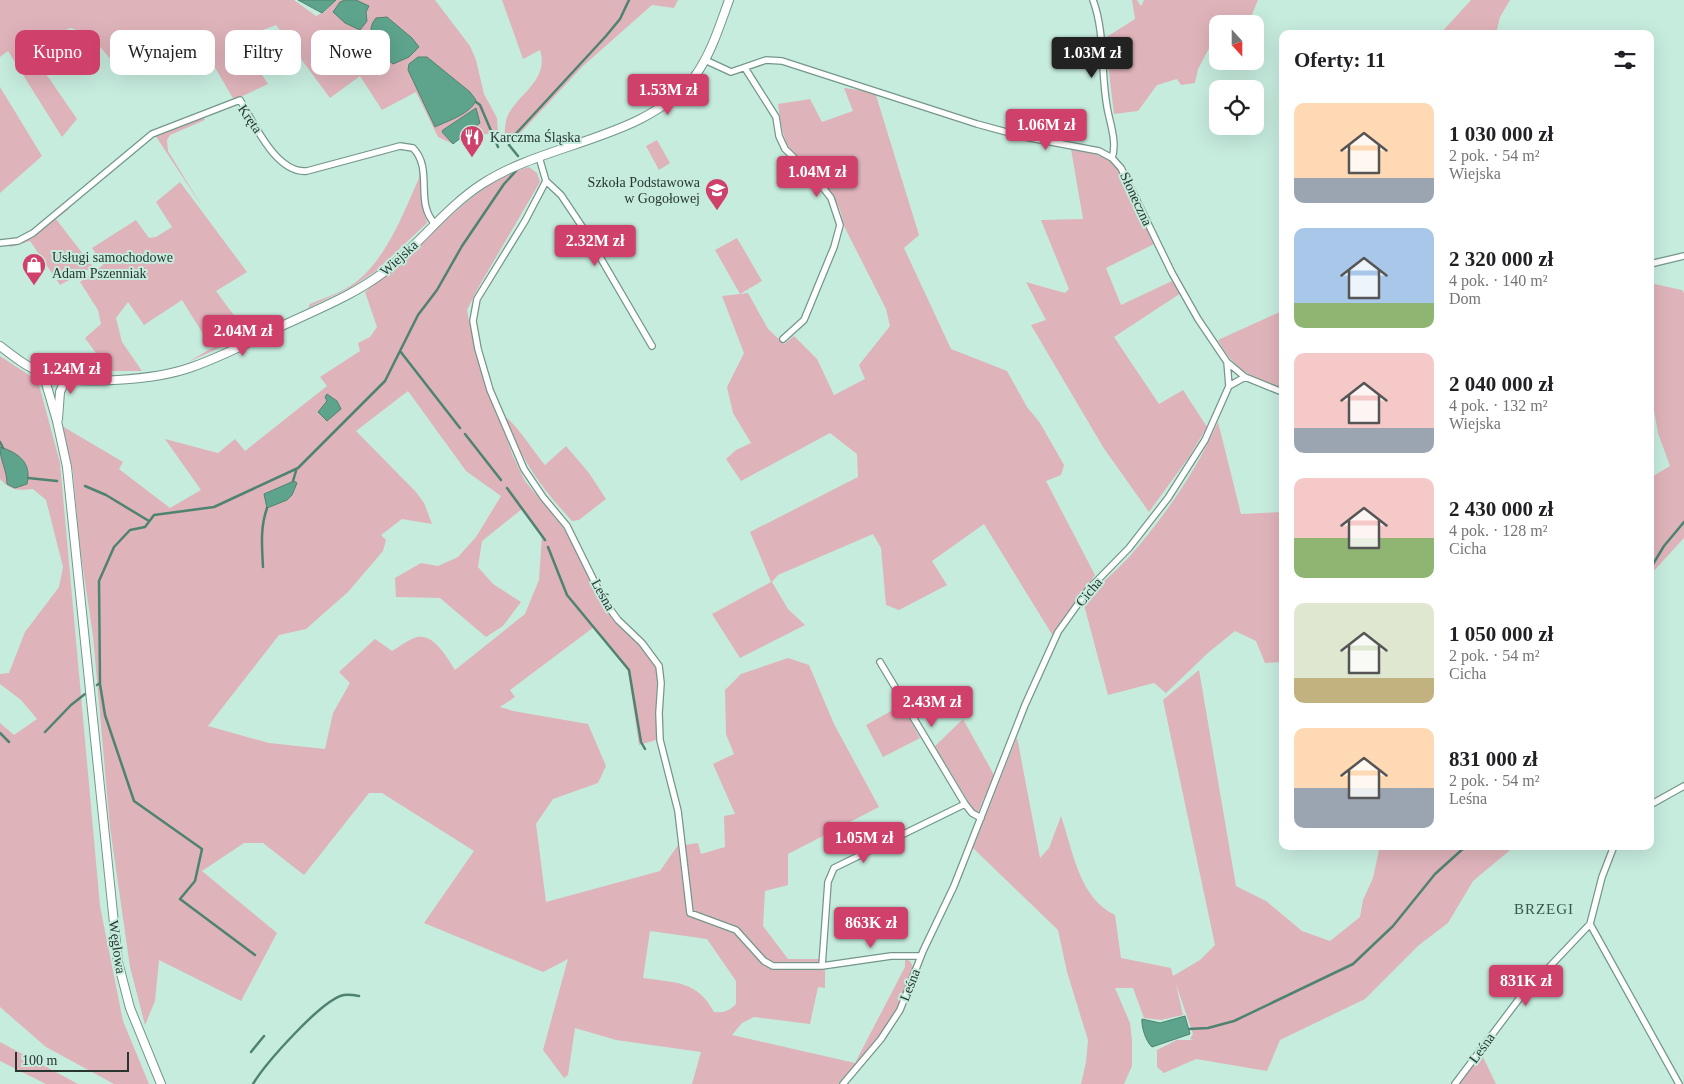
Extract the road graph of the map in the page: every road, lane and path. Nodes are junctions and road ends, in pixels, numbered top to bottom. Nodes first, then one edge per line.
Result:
1 (729, 0) edge
2 (1093, 0) edge
3 (705, 60) junction
4 (745, 68) junction
5 (539, 157) junction
6 (1112, 158) junction
7 (546, 181) junction
8 (435, 224) junction
9 (0, 243) edge
10 (1684, 256) edge
11 (1654, 263) edge
12 (783, 339) dead end
13 (0, 346) edge
14 (652, 346) dead end
15 (1227, 362) junction
16 (43, 373) junction
17 (1245, 377) junction
18 (66, 378) junction
19 (1229, 386) junction
20 (1279, 391) edge
21 (57, 421) junction
22 (880, 662) dead end
23 (1684, 786) edge
24 (1654, 803) edge
25 (965, 804) junction
26 (980, 818) junction
27 (1612, 850) edge
28 (1590, 924) junction
29 (921, 956) junction
30 (822, 966) junction
31 (161, 1084) edge
32 (844, 1084) edge
33 (1455, 1084) edge
34 (1679, 1084) edge

1 - 3 street, Wiejska
2 - 6 street
3 - 4 street, Słoneczna
3 - 5 street, Wiejska
4 - 6 street, Słoneczna
4 - 12 street
5 - 7 street
5 - 8 street, Wiejska
6 - 15 street, Słoneczna
7 - 14 street
7 - 30 street, Leśna
8 - 9 street, Kręta
8 - 18 street, Wiejska
10 - 11 street
13 - 16 street, Wiejska
15 - 17 street, Słoneczna
15 - 19 street, Cicha
16 - 18 street, Wiejska
16 - 21 street
17 - 19 street
17 - 20 street, Słoneczna
18 - 21 street
19 - 26 street, Cicha
21 - 31 street, Węglowa
22 - 25 street
23 - 24 street
25 - 26 street
25 - 30 street
26 - 29 street, Leśna
27 - 28 street, Leśna
28 - 33 street, Leśna
28 - 34 street
29 - 30 street
29 - 32 street, Leśna

